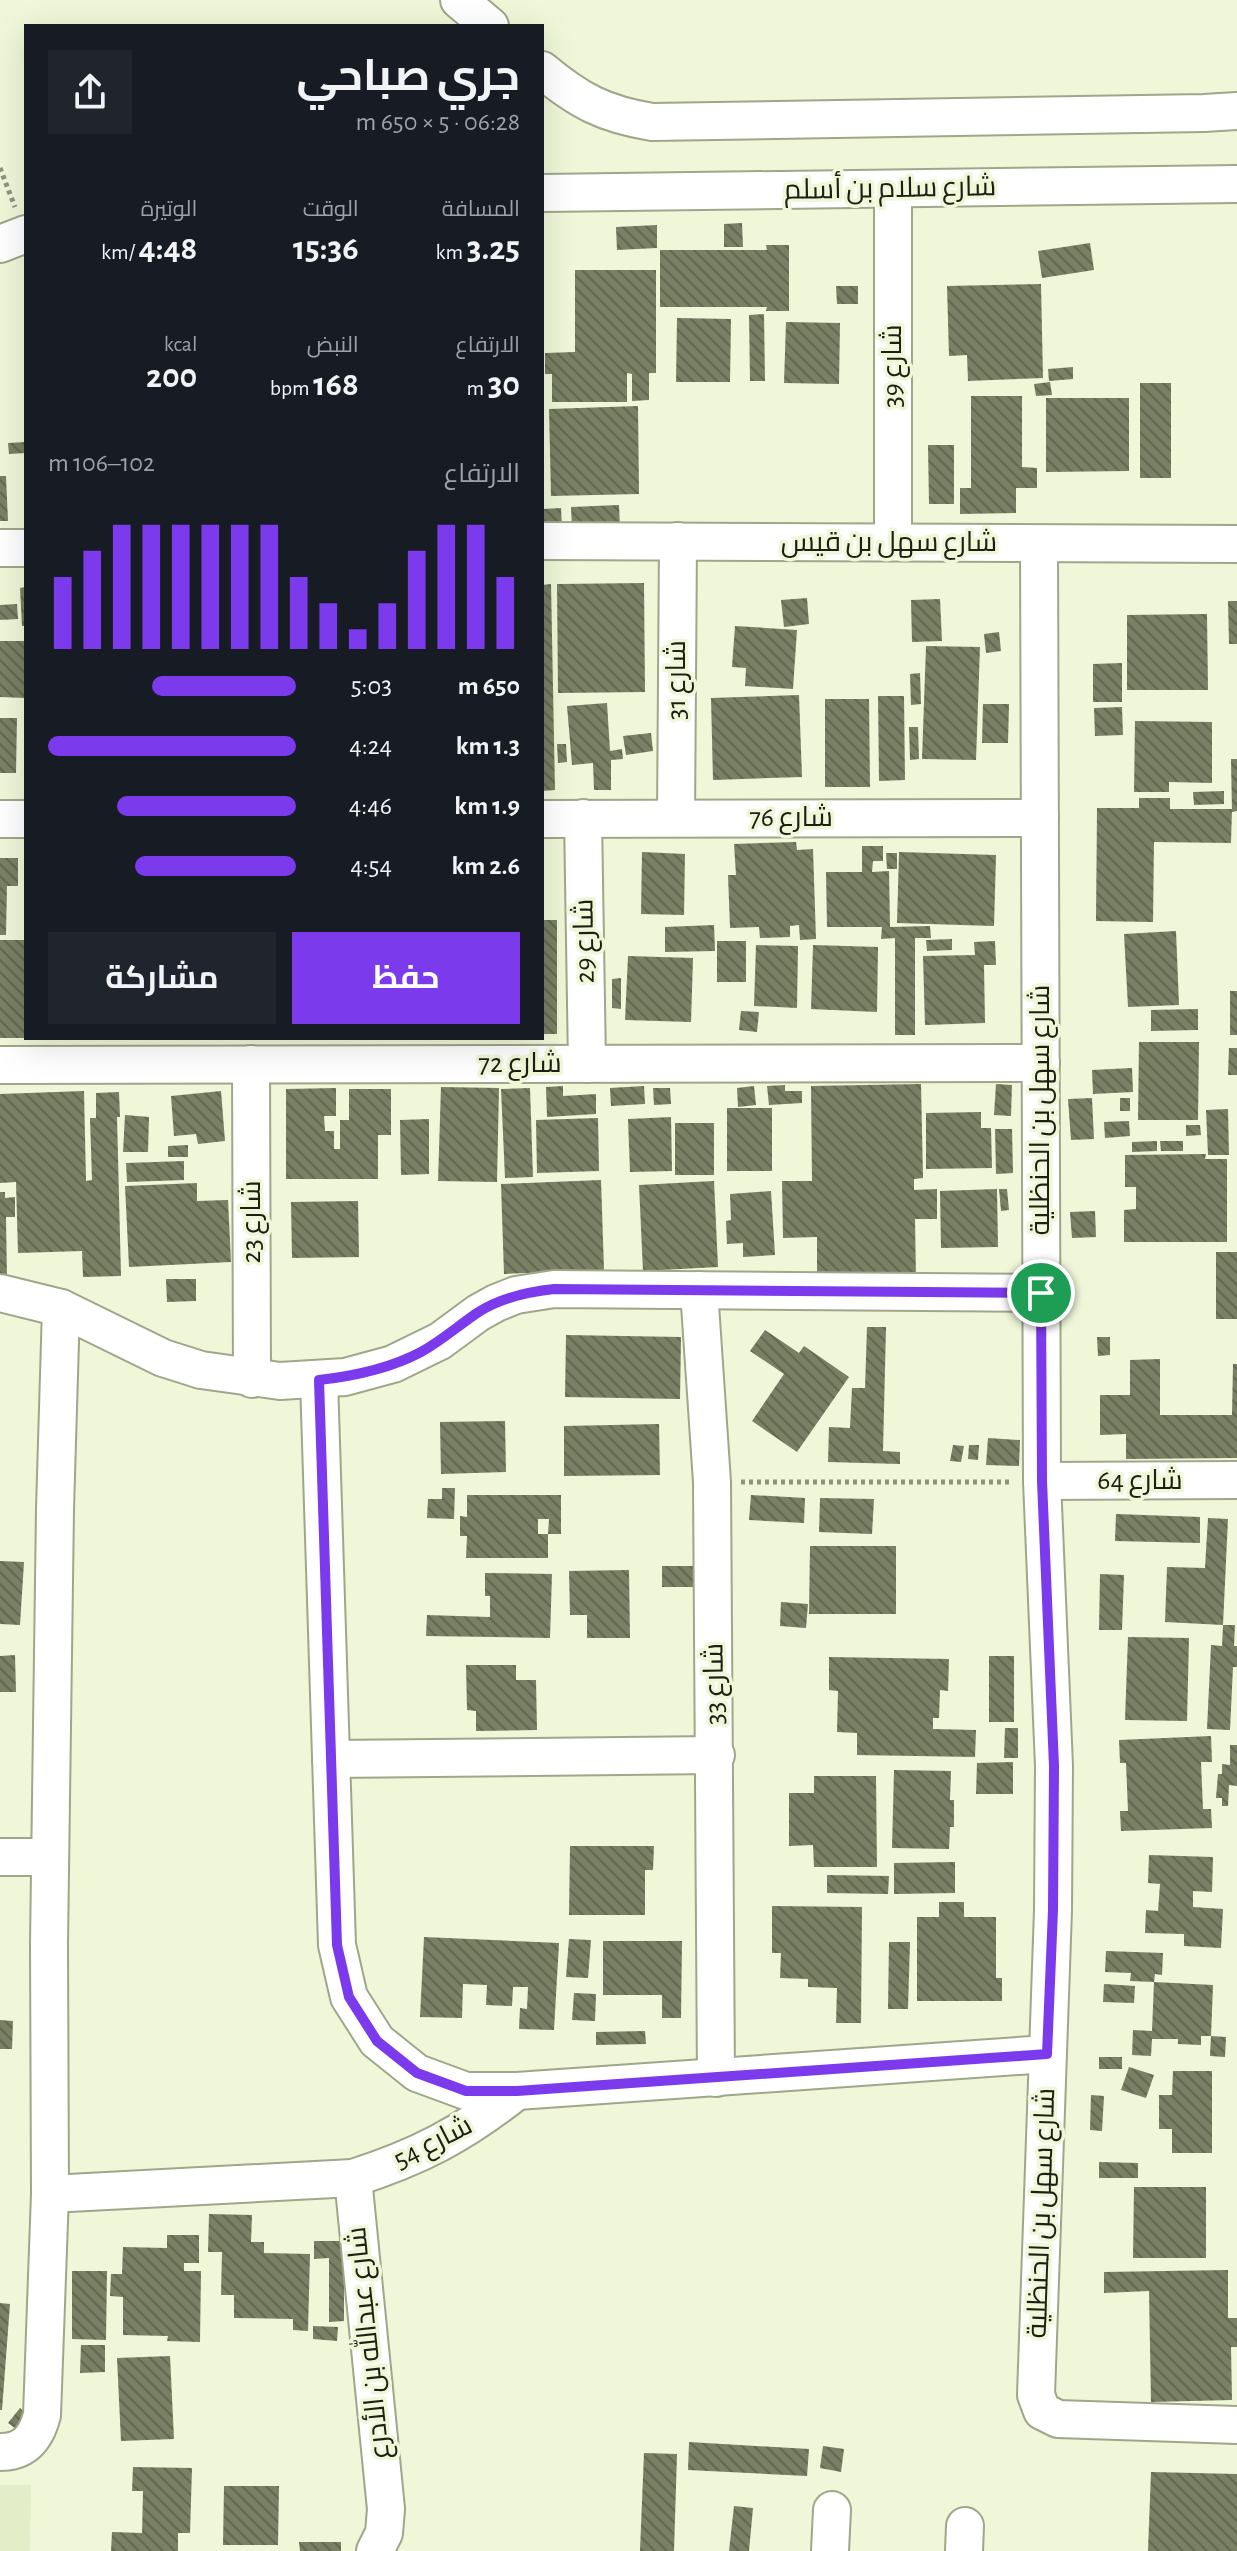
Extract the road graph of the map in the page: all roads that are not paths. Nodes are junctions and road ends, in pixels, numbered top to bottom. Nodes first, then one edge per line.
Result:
1 (459, 0) edge
2 (488, 24) edge
3 (544, 71) edge
4 (1237, 111) edge
5 (1237, 184) edge
6 (893, 190) junction
7 (544, 193) edge
8 (24, 235) edge
9 (0, 244) edge
10 (544, 541) edge
11 (678, 541) junction
12 (893, 542) junction
13 (1039, 544) junction
14 (1237, 544) edge
15 (0, 548) edge
16 (24, 548) edge
17 (583, 818) junction
18 (676, 818) junction
19 (1040, 818) junction
20 (0, 819) edge
21 (24, 819) edge
22 (544, 819) edge
23 (1041, 1063) junction
24 (251, 1064) junction
25 (587, 1064) junction
26 (0, 1065) edge
27 (699, 1290) junction
28 (0, 1293) edge
29 (1041, 1293) junction
30 (61, 1308) junction
31 (252, 1379) junction
32 (319, 1380) junction
33 (1237, 1480) edge
34 (1042, 1481) junction
35 (716, 1755) junction
36 (331, 1759) junction
37 (0, 1857) edge
38 (50, 1857) junction
39 (1047, 2054) junction
40 (716, 2078) junction
41 (517, 2091) junction
42 (353, 2178) junction
43 (50, 2194) junction
44 (1237, 2425) edge
45 (0, 2452) edge
46 (832, 2510) dead end
47 (375, 2551) edge
48 (830, 2551) edge

1 - 2 street
3 - 4 street
5 - 6 street, شارع سلام بن أسلم
6 - 7 street, شارع سلام بن أسلم
6 - 12 street, شارع 39
8 - 9 street
10 - 11 street, شارع سهل بن قيس
11 - 12 street, شارع سهل بن قيس
11 - 18 street, شارع 31
12 - 13 street, شارع سهل بن قيس
13 - 14 street, شارع سهل بن قيس
13 - 19 street, شارع سهل بن الحنظلية
15 - 16 street
17 - 18 street, شارع 76
17 - 22 street, شارع 76
17 - 25 street, شارع 29
18 - 19 street, شارع 76
19 - 23 street, شارع سهل بن الحنظلية
20 - 21 street
23 - 25 street, شارع 72
23 - 29 street, شارع سهل بن الحنظلية
24 - 25 street, شارع 72
24 - 26 street, شارع 72
24 - 31 street, شارع 23
27 - 29 street
27 - 32 street
27 - 35 street, شارع 33
28 - 30 street
29 - 34 street, شارع سهل بن الحنظلية
30 - 31 street
30 - 38 street
31 - 32 street
32 - 36 street
33 - 34 street, شارع 64
34 - 39 street, شارع سهل بن الحنظلية
35 - 36 street
35 - 40 street, شارع 33
36 - 41 street
37 - 38 street
38 - 43 street
39 - 40 street
39 - 44 street, شارع سهل بن الحنظلية
40 - 41 street
41 - 42 street, شارع 54
42 - 43 street, شارع 54
42 - 47 street, شارع عبدالله بن الأدرع
43 - 45 street
46 - 48 street

